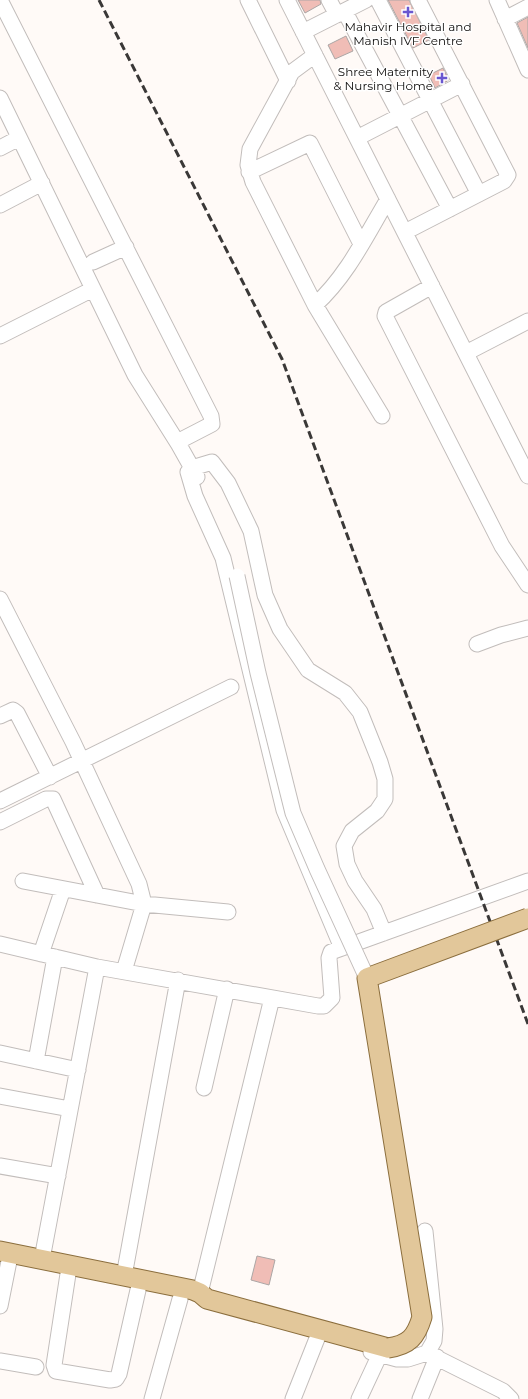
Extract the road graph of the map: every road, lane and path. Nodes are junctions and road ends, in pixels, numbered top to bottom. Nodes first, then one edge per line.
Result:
1 (0, 0) edge
2 (248, 0) edge
3 (287, 0) edge
4 (329, 0) edge
5 (366, 0) edge
6 (378, 0) edge
7 (418, 0) edge
8 (497, 0) edge
9 (528, 7) edge
10 (341, 14) junction
11 (505, 18) junction
12 (303, 32) junction
13 (315, 55) junction
14 (527, 65) edge
15 (288, 80) junction
16 (462, 84) junction
17 (0, 98) edge
18 (430, 100) junction
19 (400, 115) junction
20 (19, 138) junction
21 (357, 138) junction
22 (0, 148) edge
23 (249, 172) junction
24 (42, 184) junction
25 (479, 194) junction
26 (388, 199) junction
27 (0, 205) edge
28 (450, 209) junction
29 (405, 232) junction
30 (361, 244) junction
31 (126, 247) junction
32 (93, 262) dead end
33 (432, 286) junction
34 (93, 289) junction
35 (315, 305) junction
36 (528, 321) edge
37 (0, 336) edge
38 (466, 353) junction
39 (382, 416) dead end
40 (179, 445) junction
41 (192, 468) junction
42 (528, 476) edge
43 (528, 585) edge
44 (0, 599) edge
45 (5, 624) edge
46 (528, 629) edge
47 (477, 644) dead end
48 (231, 687) dead end
49 (0, 716) edge
50 (82, 762) junction
51 (50, 777) junction
52 (0, 801) edge
53 (0, 822) edge
54 (528, 881) edge
55 (23, 882) dead end
56 (63, 889) junction
57 (97, 895) junction
58 (144, 904) junction
59 (228, 912) dead end
60 (528, 918) edge
61 (384, 933) junction
62 (0, 944) edge
63 (342, 948) junction
64 (48, 955) junction
65 (97, 967) junction
66 (124, 971) junction
67 (367, 978) junction
68 (178, 980) junction
69 (227, 989) junction
70 (272, 998) junction
71 (0, 1053) edge
72 (36, 1061) junction
73 (78, 1070) junction
74 (204, 1088) dead end
75 (0, 1096) edge
76 (70, 1109) junction
77 (0, 1166) edge
78 (58, 1176) junction
79 (425, 1231) dead end
80 (3, 1257) edge
81 (42, 1259) junction
82 (68, 1274) junction
83 (124, 1276) junction
84 (138, 1290) junction
85 (202, 1297) junction
86 (180, 1299) junction
87 (0, 1306) edge
88 (318, 1336) junction
89 (384, 1351) junction
90 (432, 1355) junction
91 (0, 1361) edge
92 (36, 1367) dead end
93 (152, 1399) edge
94 (293, 1399) edge
95 (359, 1399) edge
96 (420, 1399) edge
97 (511, 1399) edge

1 - 31 street
2 - 15 street
3 - 12 street
4 - 10 street
5 - 10 street
6 - 18 street
7 - 16 street
8 - 11 street
9 - 11 street
10 - 12 street
10 - 19 street
11 - 14 street
12 - 13 street
13 - 15 street
13 - 21 street
15 - 23 street
16 - 18 street
16 - 25 street
17 - 20 street
18 - 19 street
18 - 25 street
19 - 21 street
19 - 28 street
20 - 22 street
20 - 24 street
21 - 26 street
23 - 30 street
23 - 35 street
24 - 27 street
24 - 34 street
25 - 28 street
26 - 29 street
26 - 30 street
28 - 29 street
29 - 33 street
30 - 35 street
31 - 32 street
31 - 40 street
33 - 38 street
33 - 43 street
34 - 37 street
34 - 40 street
35 - 39 street
36 - 38 street
38 - 42 street
40 - 41 street
41 - 61 street
41 - 63 street
41 - 67 street, bridge
44 - 45 street
45 - 50 street
46 - 47 street
48 - 50 street
49 - 51 street
50 - 51 street
50 - 58 street
51 - 52 street
53 - 57 street
54 - 61 street
55 - 56 street
56 - 57 street
56 - 64 street
57 - 58 street
58 - 59 street
58 - 66 street
60 - 67 main road, bridge
61 - 63 street
62 - 64 street
63 - 70 street
64 - 65 street
64 - 72 street
65 - 66 street
65 - 73 street
66 - 68 street
67 - 89 main road, bridge
68 - 69 street
68 - 83 street
69 - 70 street
69 - 74 street
70 - 85 street
71 - 72 street
72 - 73 street
73 - 76 street
75 - 76 street
76 - 78 street
77 - 78 street
78 - 81 street
79 - 90 street
80 - 81 main road
80 - 82 main road
80 - 87 street
81 - 83 main road
82 - 84 main road
82 - 84 street
83 - 85 main road
84 - 86 main road
85 - 86 main road
85 - 88 street
85 - 89 main road
86 - 93 street
88 - 89 street
88 - 94 street
89 - 90 street
89 - 95 street
90 - 96 street
90 - 97 street
91 - 92 street

